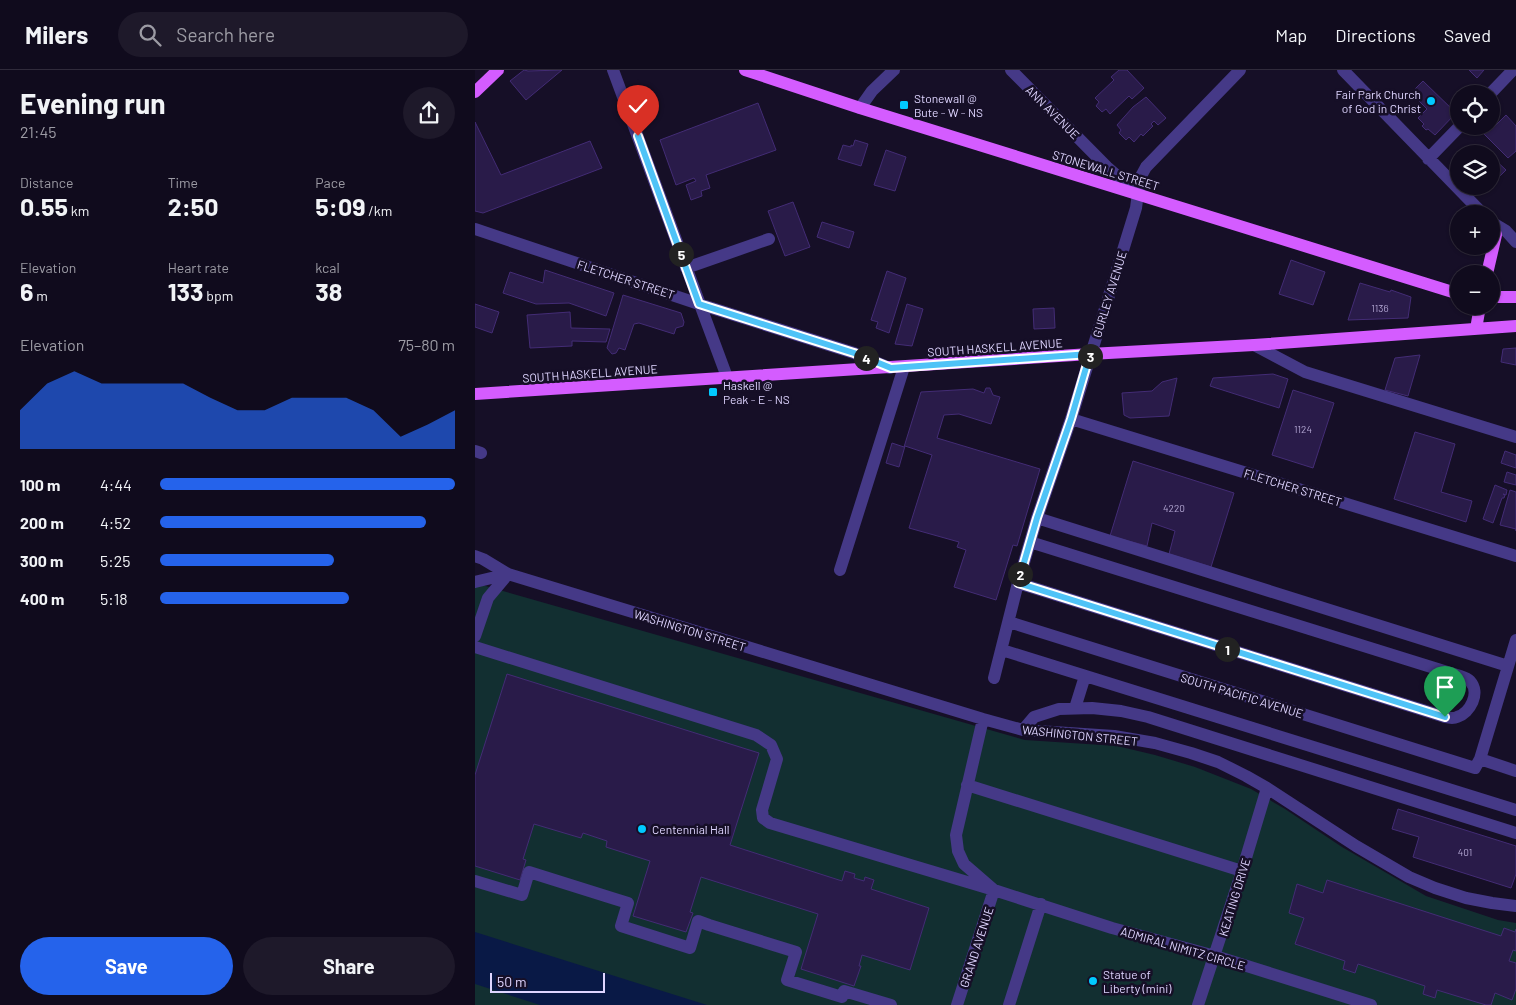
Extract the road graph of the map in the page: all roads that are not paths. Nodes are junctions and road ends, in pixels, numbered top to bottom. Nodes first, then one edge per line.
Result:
1 (498, 70) edge
2 (613, 70) edge
3 (745, 70) edge
4 (894, 70) edge
5 (1011, 70) edge
6 (1240, 70) edge
7 (1343, 70) edge
8 (1513, 70) edge
9 (1499, 85) edge
10 (475, 92) edge
11 (860, 108) junction
12 (1451, 135) edge
13 (1428, 158) junction
14 (1138, 194) junction
15 (1474, 205) edge
16 (1500, 227) edge
17 (475, 229) edge
18 (769, 239) dead end
19 (1516, 242) edge
20 (686, 268) junction
21 (1450, 291) edge
22 (1500, 297) edge
23 (1516, 297) edge
24 (699, 304) junction
25 (1478, 315) edge
26 (1516, 326) edge
27 (1476, 329) junction
28 (1255, 345) junction
29 (1090, 354) junction
30 (904, 367) junction
31 (891, 368) junction
32 (727, 377) junction
33 (475, 394) edge
34 (1071, 419) junction
35 (1516, 437) edge
36 (1037, 518) junction
37 (1030, 542) junction
38 (475, 556) edge
39 (1516, 556) edge
40 (840, 570) dead end
41 (507, 574) junction
42 (475, 582) edge
43 (1018, 583) junction
44 (1009, 622) junction
45 (475, 636) edge
46 (1516, 640) edge
47 (475, 647) edge
48 (1002, 650) junction
49 (1508, 666) junction
50 (1085, 676) junction
51 (994, 678) dead end
52 (1473, 702) junction
53 (1075, 708) junction
54 (1494, 709) junction
55 (983, 719) junction
56 (1023, 730) junction
57 (1477, 764) junction
58 (1516, 771) edge
59 (967, 785) junction
60 (1267, 788) junction
61 (1516, 810) edge
62 (1516, 833) edge
63 (1242, 871) junction
64 (475, 881) edge
65 (994, 890) junction
66 (1041, 904) junction
67 (1516, 906) edge
68 (1215, 956) junction
69 (891, 1005) edge
70 (957, 1005) edge
71 (1009, 1005) edge
72 (1198, 1005) edge
73 (1371, 1005) edge

1 - 10 main road
2 - 20 street
3 - 11 main road, STONEWALL STREET
4 - 11 street
5 - 14 street, ANN AVENUE
6 - 14 street, GURLEY AVENUE
7 - 13 street
8 - 9 street
11 - 14 main road, STONEWALL STREET
12 - 13 street
13 - 15 street
14 - 21 main road, STONEWALL STREET
14 - 29 street, GURLEY AVENUE
16 - 19 street
17 - 24 street, FLETCHER STREET
18 - 20 street
20 - 24 street
22 - 23 main road
24 - 31 street, FLETCHER STREET
24 - 32 street
25 - 27 main road
26 - 27 main road, SOUTH HASKELL AVENUE
27 - 28 main road, SOUTH HASKELL AVENUE
28 - 29 main road, SOUTH HASKELL AVENUE
28 - 35 street
29 - 30 main road, SOUTH HASKELL AVENUE
29 - 34 street, GURLEY AVENUE
30 - 31 main road, SOUTH HASKELL AVENUE
30 - 40 street
31 - 32 main road, SOUTH HASKELL AVENUE
32 - 33 main road, SOUTH HASKELL AVENUE
34 - 36 street, GURLEY AVENUE
34 - 39 street, FLETCHER STREET
36 - 37 street, GURLEY AVENUE
36 - 49 street
37 - 43 street, GURLEY AVENUE
37 - 52 street
38 - 41 street, WASHINGTON STREET
41 - 42 street
41 - 45 street
41 - 55 street, WASHINGTON STREET
43 - 44 street, GURLEY AVENUE
43 - 52 street
44 - 48 street, GURLEY AVENUE
44 - 57 street, SOUTH PACIFIC AVENUE
46 - 49 street
47 - 65 street, ADMIRAL NIMITZ CIRCLE
48 - 50 street
48 - 51 street, GURLEY AVENUE
49 - 54 street
50 - 53 street
50 - 61 street
52 - 54 street
53 - 56 street
53 - 62 street
54 - 57 street
55 - 56 street, WASHINGTON STREET
55 - 59 street, ADMIRAL NIMITZ CIRCLE
56 - 60 street, WASHINGTON STREET
57 - 58 street, SOUTH PACIFIC AVENUE
59 - 63 street
59 - 65 street, ADMIRAL NIMITZ CIRCLE
60 - 63 street, KEATING DRIVE
60 - 67 street, WASHINGTON STREET
63 - 68 street, KEATING DRIVE
64 - 69 street
65 - 66 street, ADMIRAL NIMITZ CIRCLE
65 - 70 street, GRAND AVENUE
66 - 68 street, ADMIRAL NIMITZ CIRCLE
66 - 71 street
68 - 72 street, KEATING DRIVE
68 - 73 street, ADMIRAL NIMITZ CIRCLE

